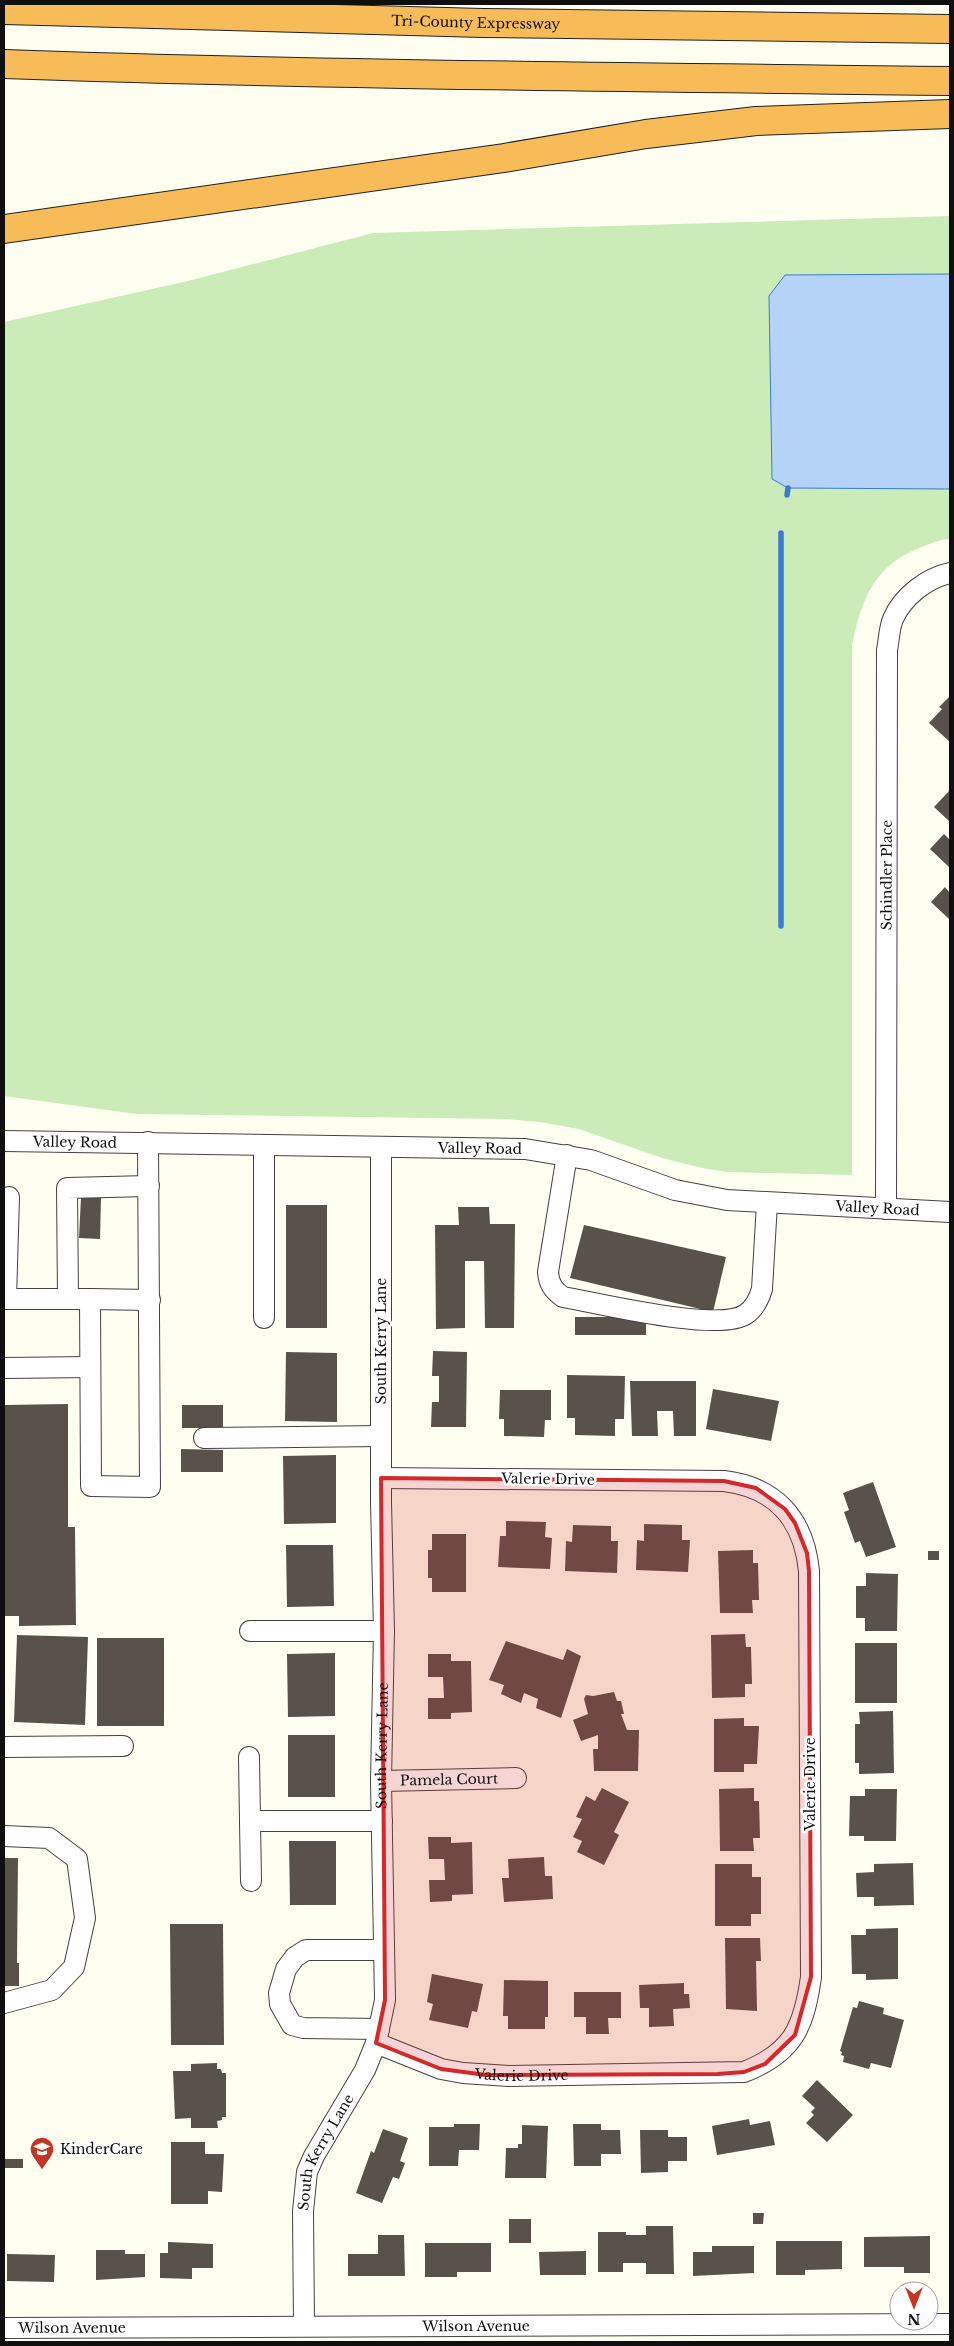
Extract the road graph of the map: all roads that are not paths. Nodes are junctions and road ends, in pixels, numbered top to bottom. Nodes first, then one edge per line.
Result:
1 (4, 10) edge
2 (950, 29) edge
3 (4, 64) edge
4 (950, 81) edge
5 (950, 114) edge
6 (4, 230) edge
7 (950, 573) edge
8 (4, 1141) edge
9 (148, 1142) junction
10 (264, 1145) junction
11 (381, 1147) junction
12 (566, 1155) junction
13 (149, 1186) junction
14 (9, 1198) dead end
15 (767, 1203) junction
16 (886, 1209) junction
17 (950, 1212) edge
18 (5, 1298) edge
19 (68, 1299) junction
20 (90, 1299) junction
21 (150, 1300) junction
22 (264, 1318) dead end
23 (90, 1367) junction
24 (4, 1368) edge
25 (381, 1436) junction
26 (204, 1438) dead end
27 (381, 1478) junction
28 (250, 1631) dead end
29 (384, 1631) junction
30 (123, 1746) dead end
31 (4, 1747) edge
32 (249, 1757) dead end
33 (516, 1778) dead end
34 (381, 1781) junction
35 (250, 1821) junction
36 (382, 1821) junction
37 (4, 1836) edge
38 (251, 1881) dead end
39 (384, 1950) junction
40 (4, 2003) edge
41 (377, 2036) junction
42 (950, 2324) edge
43 (304, 2326) junction
44 (4, 2328) edge
45 (793, 2333) edge
46 (189, 2335) edge

1 - 2 highway, Tri-County Expressway
3 - 4 highway
5 - 6 highway
7 - 16 street, Schindler Place
8 - 9 street, Valley Road
9 - 10 street, Valley Road
9 - 13 street
10 - 11 street, Valley Road
10 - 22 street
11 - 12 street, Valley Road
11 - 25 street, South Kerry Lane
12 - 15 street, Valley Road
12 - 15 street
13 - 19 street
13 - 21 street
14 - 18 street
15 - 16 street, Valley Road
16 - 17 street, Valley Road
18 - 19 street
19 - 20 street
20 - 21 street
20 - 23 street
21 - 23 street
23 - 24 street
25 - 26 street
25 - 27 street, South Kerry Lane
27 - 29 street, South Kerry Lane
27 - 41 street, Valerie Drive
28 - 29 street
29 - 34 street, South Kerry Lane
30 - 31 street
32 - 35 street
33 - 34 street, Pamela Court
34 - 36 street, South Kerry Lane
35 - 36 street
35 - 38 street
36 - 39 street, South Kerry Lane
37 - 40 street
39 - 41 street, South Kerry Lane
39 - 41 street
41 - 43 street, South Kerry Lane
42 - 45 street, Wilson Avenue
43 - 45 street, Wilson Avenue
43 - 46 street, Wilson Avenue
44 - 46 street, Wilson Avenue

